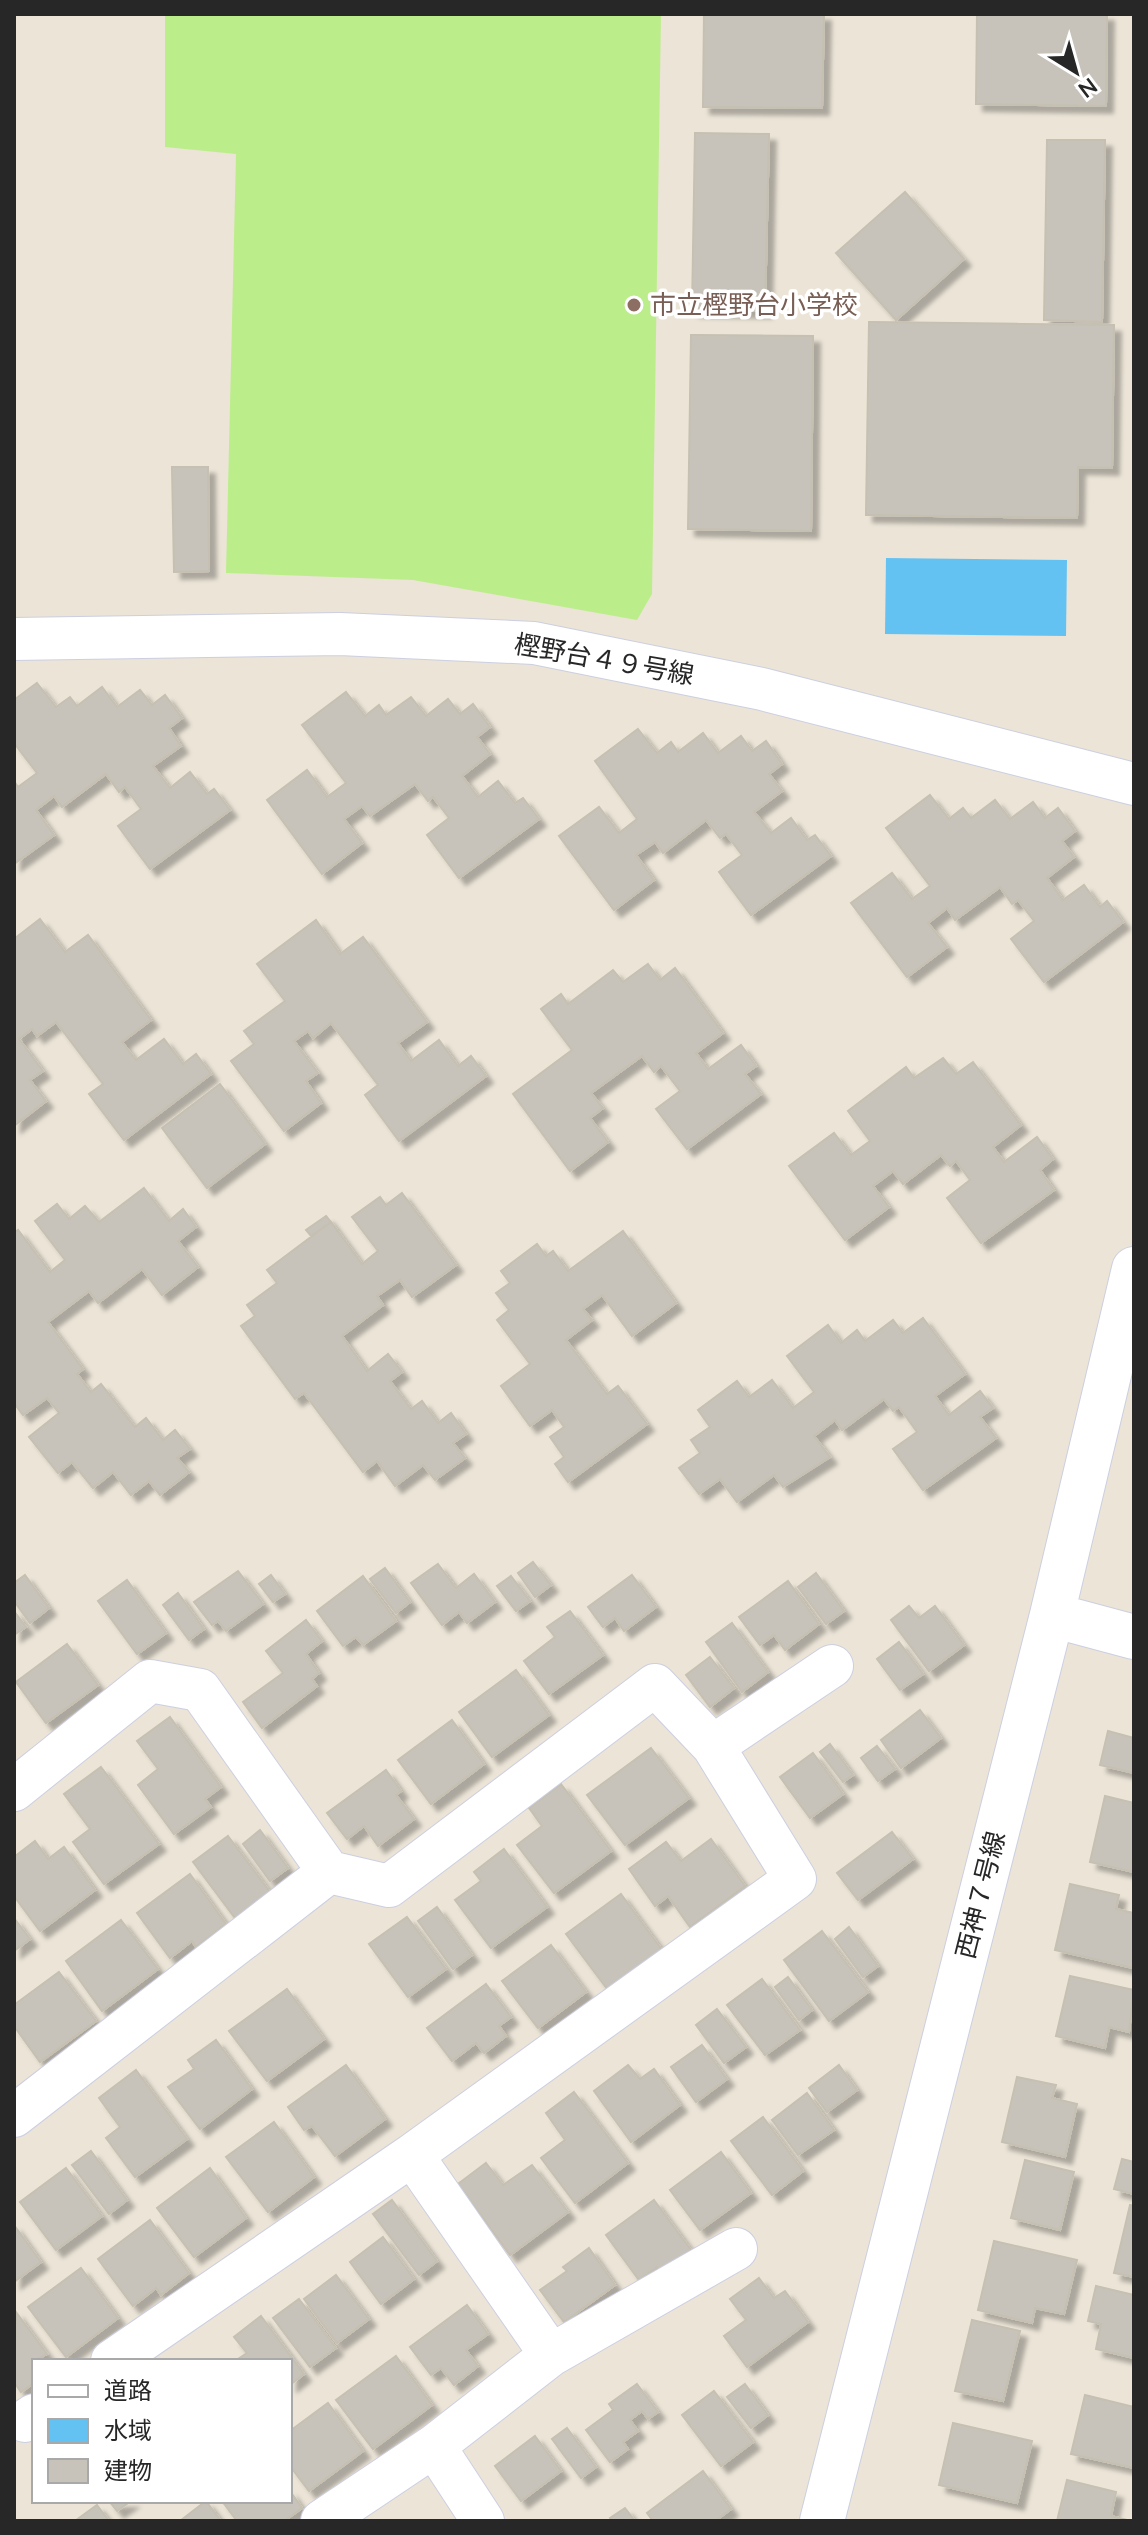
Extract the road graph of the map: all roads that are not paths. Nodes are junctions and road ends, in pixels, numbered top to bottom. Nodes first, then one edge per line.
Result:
1 (14, 639) edge
2 (1134, 784) edge
3 (1134, 1269) edge
4 (1052, 1615) junction
5 (1134, 1637) edge
6 (832, 1666) dead end
7 (713, 1746) junction
8 (14, 1790) edge
9 (329, 1872) junction
10 (14, 2116) edge
11 (412, 2155) junction
12 (736, 2249) dead end
13 (551, 2355) junction
14 (115, 2359) edge
15 (434, 2446) junction
16 (322, 2521) edge
17 (483, 2521) edge
18 (822, 2521) edge

1 - 2 street, 樫野台４９号線
3 - 4 street, 西神７号線
4 - 5 street
4 - 18 street, 西神７号線
6 - 7 street
7 - 9 street
7 - 11 street
8 - 9 street
9 - 10 street
11 - 13 street
11 - 14 street
12 - 13 street
13 - 15 street
15 - 16 street
15 - 17 street

